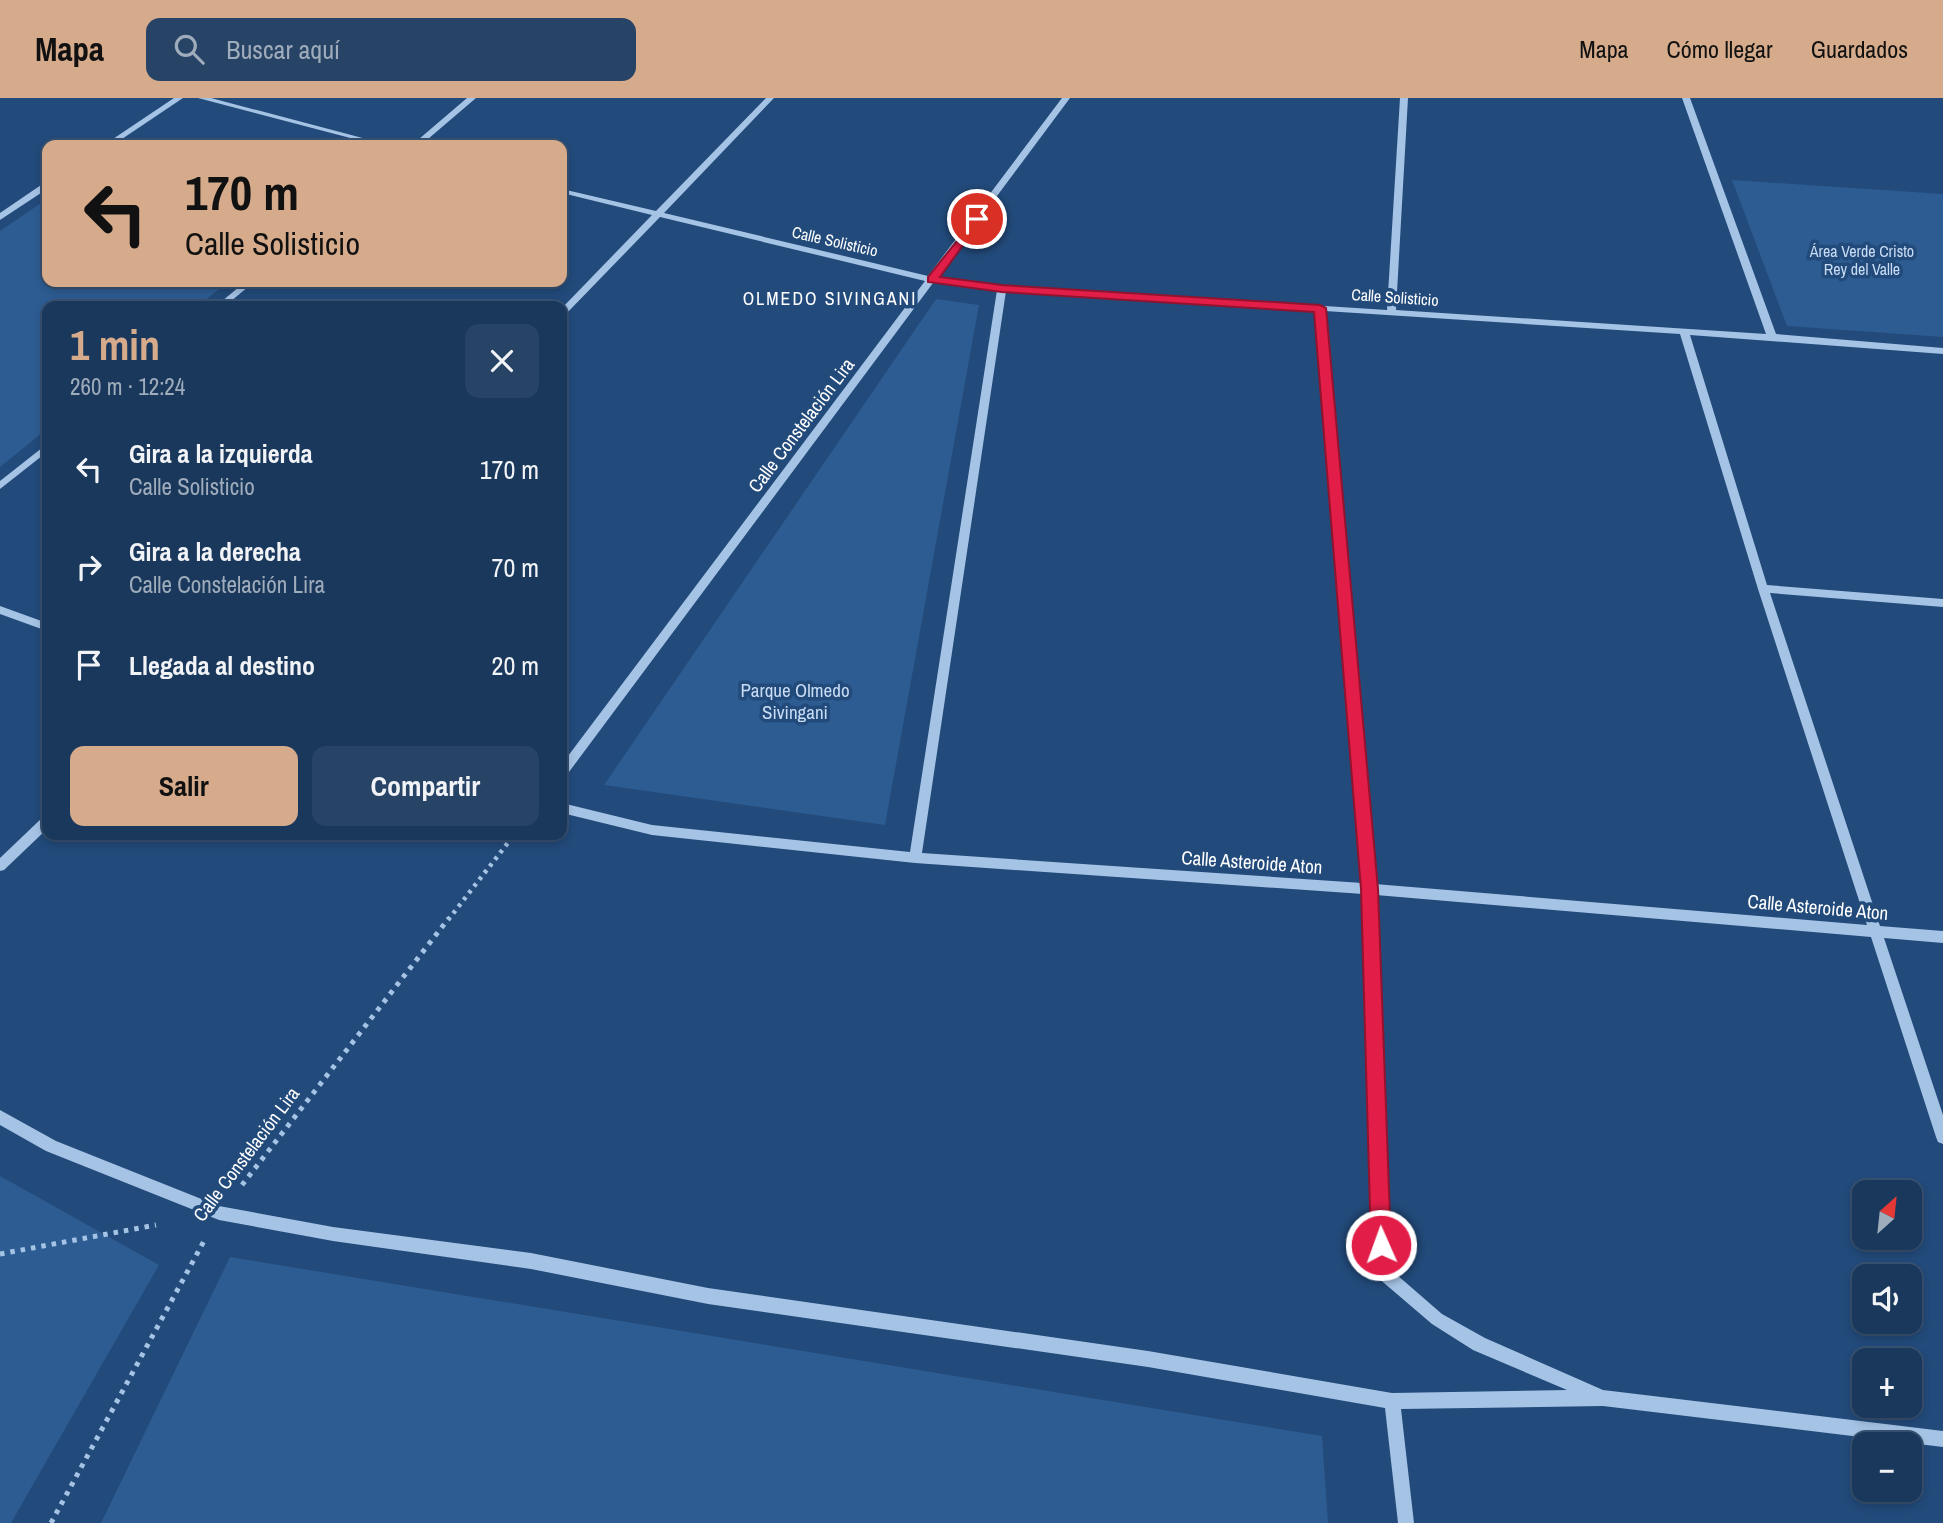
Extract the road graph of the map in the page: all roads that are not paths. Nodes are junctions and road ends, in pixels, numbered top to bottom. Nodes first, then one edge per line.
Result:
1 (179, 98) edge
2 (202, 98) edge
3 (472, 98) edge
4 (770, 98) edge
5 (1066, 98) edge
6 (1404, 98) edge
7 (1686, 98) edge
8 (116, 140) edge
9 (366, 140) edge
10 (422, 140) edge
11 (42, 188) edge
12 (567, 192) edge
13 (658, 216) junction
14 (0, 217) edge
15 (932, 280) junction
16 (244, 287) edge
17 (1002, 288) junction
18 (226, 301) edge
19 (567, 308) edge
20 (1320, 308) junction
21 (1391, 313) junction
22 (1684, 331) junction
23 (1772, 337) junction
24 (1943, 351) edge
25 (42, 451) edge
26 (0, 486) edge
27 (1763, 590) junction
28 (1943, 603) edge
29 (0, 610) edge
30 (42, 625) edge
31 (567, 766) edge
32 (567, 808) edge
33 (42, 826) edge
34 (915, 858) junction
35 (0, 866) edge
36 (1369, 889) junction
37 (1876, 932) junction
38 (1943, 937) edge
39 (0, 1117) edge
40 (1943, 1137) edge
41 (1603, 1398) junction
42 (1392, 1401) junction
43 (1943, 1439) edge
44 (1406, 1523) edge

1 - 8 street
2 - 9 street
3 - 10 street
4 - 13 street
5 - 15 street, Calle Constelación Lira
6 - 21 street
7 - 23 street
11 - 14 street
12 - 13 street, Calle Solisticio
13 - 15 street, Calle Solisticio
13 - 19 street
15 - 17 street, Calle Solisticio
15 - 31 street, Calle Constelación Lira
16 - 18 street
17 - 20 street, Calle Solisticio
17 - 34 street
20 - 21 street, Calle Solisticio
20 - 36 street
21 - 22 street, Calle Solisticio
22 - 23 street, Calle Solisticio
22 - 27 street
23 - 24 street, Calle Solisticio
25 - 26 street
27 - 28 street
27 - 37 street
29 - 30 street
32 - 34 street, Calle Asteroide Aton
33 - 35 street
34 - 36 street, Calle Asteroide Aton
36 - 37 street, Calle Asteroide Aton
36 - 41 street
37 - 38 street, Calle Asteroide Aton
37 - 40 street
39 - 42 street
41 - 42 street
41 - 43 street
42 - 44 street

